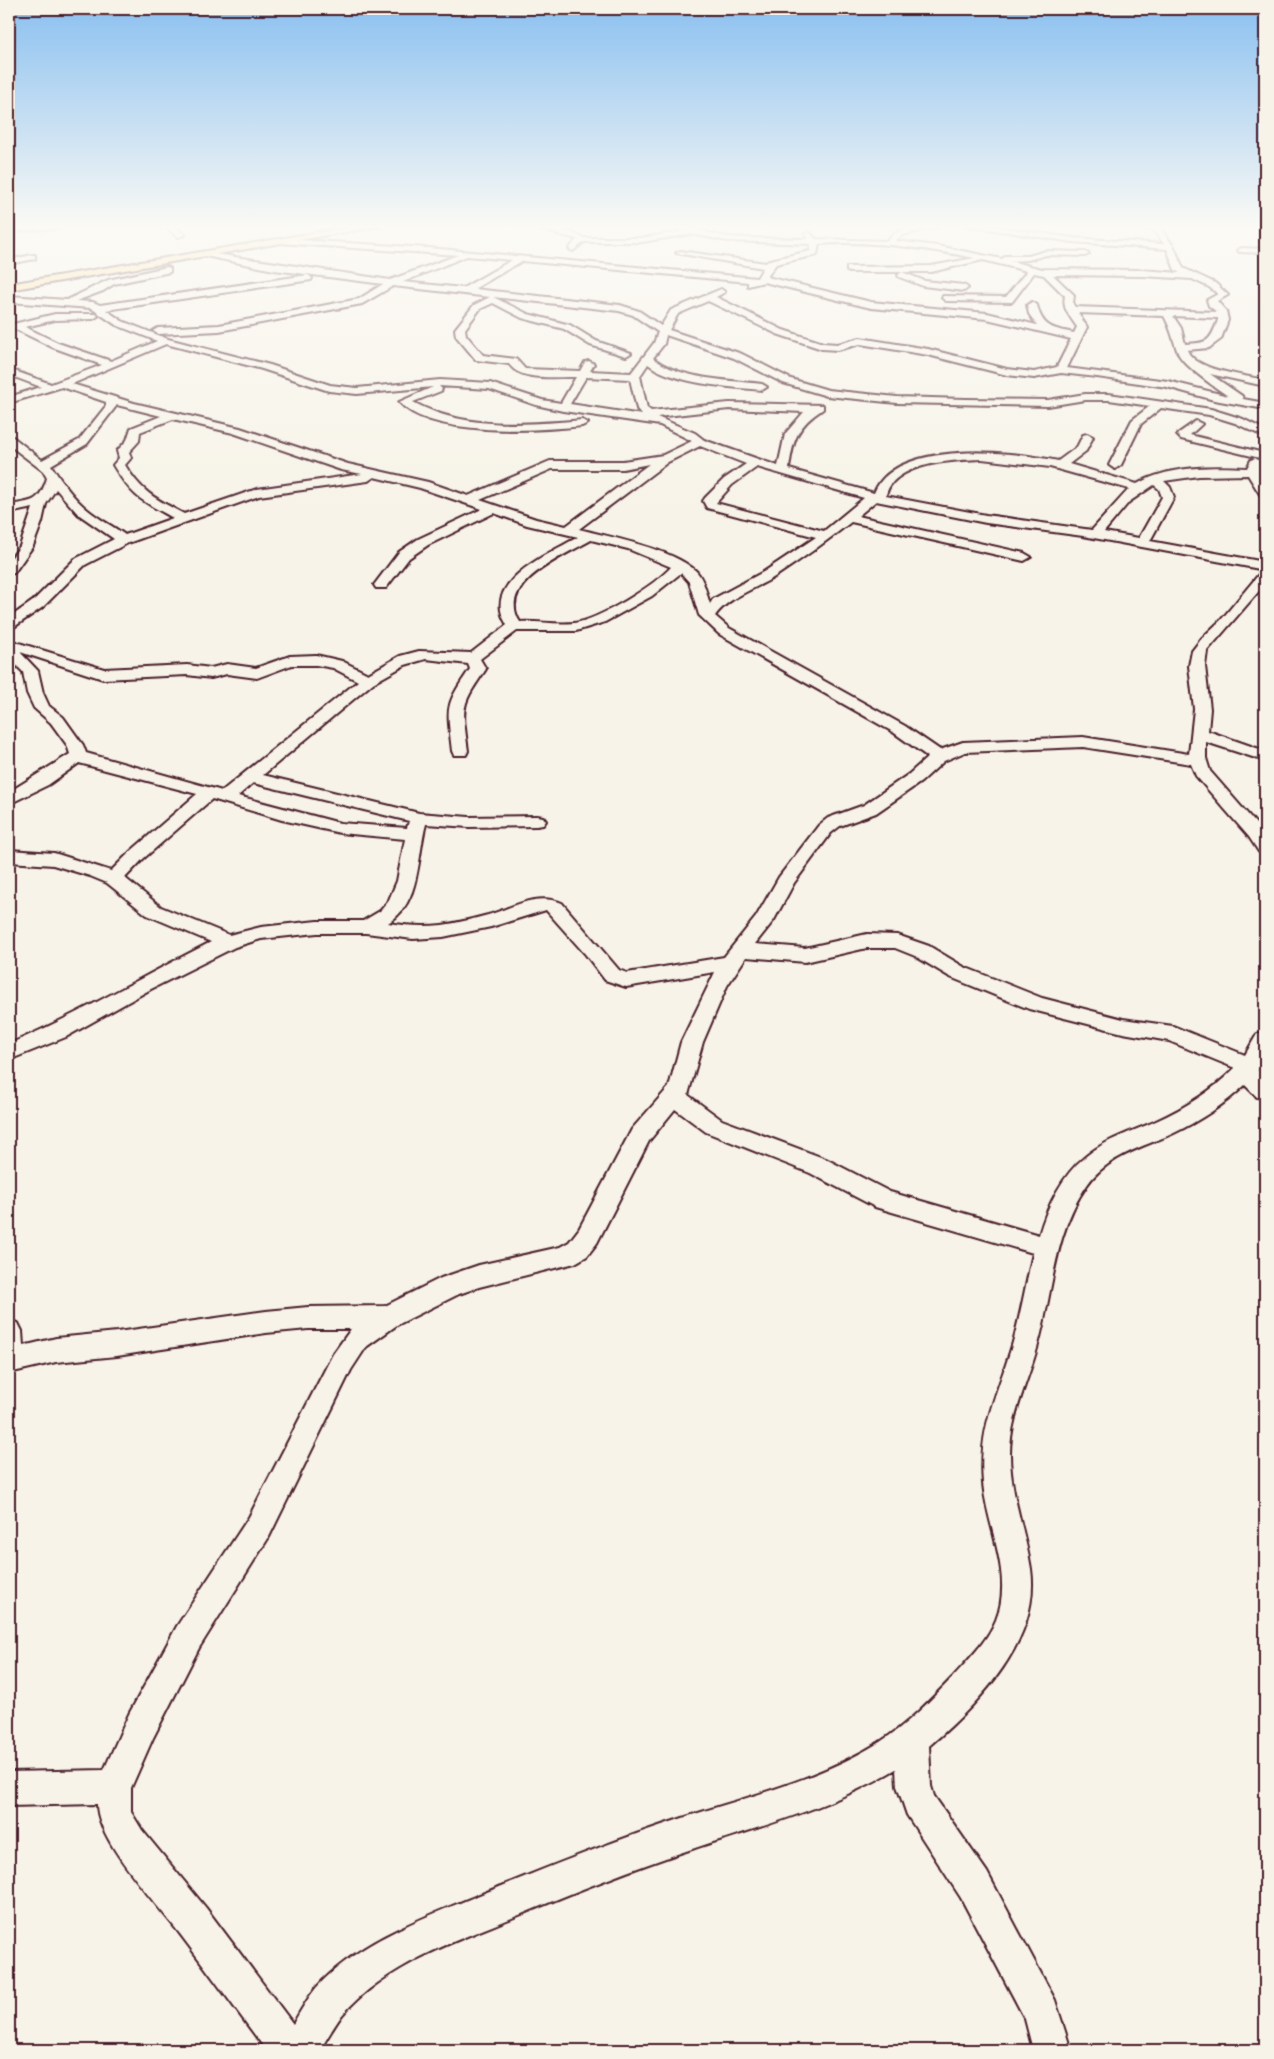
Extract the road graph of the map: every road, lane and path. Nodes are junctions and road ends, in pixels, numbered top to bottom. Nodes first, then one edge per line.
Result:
1 (36, 322) edge
2 (120, 322) edge
3 (250, 322) edge
4 (465, 322) edge
5 (551, 322) edge
6 (650, 322) edge
7 (668, 322) edge
8 (760, 322) edge
9 (1008, 322) edge
10 (1040, 322) edge
11 (1080, 322) edge
12 (1170, 322) edge
13 (1223, 322) edge
14 (13, 328) edge
15 (663, 330) junction
16 (1046, 330) junction
17 (142, 331) junction
18 (1077, 337) junction
19 (165, 341) junction
20 (1181, 348) junction
21 (626, 352) junction
22 (643, 352) junction
23 (112, 365) junction
24 (1198, 368) junction
25 (1061, 370) junction
26 (520, 371) junction
27 (9, 372) edge
28 (584, 374) junction
29 (635, 376) junction
30 (448, 383) junction
31 (525, 383) dead end
32 (1265, 383) edge
33 (58, 386) junction
34 (561, 386) dead end
35 (576, 387) junction
36 (762, 387) dead end
37 (356, 391) junction
38 (838, 395) junction
39 (9, 400) edge
40 (112, 400) junction
41 (404, 402) junction
42 (1247, 403) junction
43 (1157, 406) junction
44 (1265, 406) edge
45 (563, 408) junction
46 (816, 409) junction
47 (174, 415) junction
48 (650, 418) junction
49 (582, 423) dead end
50 (1196, 424) dead end
51 (1265, 434) edge
52 (1087, 437) dead end
53 (9, 439) edge
54 (700, 442) junction
55 (1265, 442) edge
56 (1260, 455) junction
57 (666, 458) junction
58 (755, 463) junction
59 (1062, 464) junction
60 (1115, 465) dead end
61 (44, 468) junction
62 (1252, 471) junction
63 (783, 472) junction
64 (1265, 473) edge
65 (380, 475) junction
66 (1154, 479) junction
67 (52, 481) junction
68 (1138, 488) junction
69 (1265, 493) edge
70 (877, 498) junction
71 (469, 500) junction
72 (40, 503) junction
73 (9, 509) edge
74 (492, 509) junction
75 (848, 518) junction
76 (185, 520) junction
77 (567, 531) junction
78 (1095, 535) junction
79 (589, 536) junction
80 (826, 536) junction
81 (123, 540) junction
82 (1142, 544) junction
83 (1024, 557) dead end
84 (680, 566) junction
85 (1265, 566) edge
86 (9, 570) edge
87 (1265, 576) edge
88 (381, 584) dead end
89 (708, 616) junction
90 (9, 624) edge
91 (516, 627) junction
92 (9, 644) edge
93 (9, 650) edge
94 (468, 657) junction
95 (368, 680) junction
96 (1200, 734) junction
97 (460, 751) dead end
98 (79, 756) junction
99 (1265, 756) edge
100 (938, 757) junction
101 (1196, 760) junction
102 (250, 777) junction
103 (216, 796) junction
104 (9, 799) edge
105 (537, 821) dead end
106 (416, 826) junction
107 (1265, 848) edge
108 (9, 856) edge
109 (114, 879) junction
110 (366, 927) junction
111 (228, 942) junction
112 (736, 957) junction
113 (1265, 1039) edge
114 (9, 1052) edge
115 (1253, 1076) edge
116 (675, 1096) junction
117 (1046, 1247) junction
118 (388, 1317) junction
119 (9, 1331) edge
120 (10, 1361) edge
121 (912, 1739) junction
122 (114, 1787) junction
123 (9, 1789) edge
124 (289, 2050) edge
125 (298, 2050) edge
126 (1052, 2050) edge

1 - 14 street
2 - 17 street
3 - 17 street
4 - 26 street
5 - 21 street
6 - 15 street
7 - 15 street
8 - 25 street
9 - 16 street
10 - 16 street
11 - 18 street
12 - 20 street
13 - 20 street
14 - 23 street
15 - 22 street
15 - 38 street
16 - 18 street
17 - 19 street
18 - 25 street
19 - 23 street
19 - 37 street
20 - 24 street
21 - 22 street
21 - 28 street
22 - 29 street
22 - 36 street
23 - 33 street
24 - 32 street
24 - 42 street
25 - 42 street
26 - 28 street
26 - 31 street
27 - 33 street
28 - 29 street
28 - 35 street
29 - 48 street
30 - 37 street
30 - 41 street
30 - 45 street
33 - 39 street
33 - 40 street
34 - 35 street
35 - 45 street
37 - 41 street
38 - 43 street
38 - 46 street
40 - 47 street
40 - 61 street
41 - 49 street
42 - 44 street
43 - 51 street
43 - 60 street
45 - 48 street
46 - 48 street
46 - 63 street
47 - 65 street
47 - 76 street
48 - 54 street
50 - 56 street
52 - 59 street
53 - 61 street
54 - 57 street
54 - 58 street
55 - 56 street
56 - 62 street
57 - 71 street
57 - 77 street
58 - 63 street
58 - 80 street
59 - 68 street
59 - 70 street
61 - 67 street
62 - 64 street
62 - 66 street
62 - 69 street
63 - 70 street
65 - 71 street
65 - 76 street
66 - 68 street
66 - 82 street
67 - 72 street
67 - 81 street
68 - 78 street
70 - 75 street
70 - 78 street
71 - 74 street
72 - 73 street
72 - 86 street
74 - 77 street
74 - 88 street
75 - 80 street
75 - 83 street
76 - 81 street
77 - 79 street
78 - 82 street
79 - 84 street
79 - 91 street
80 - 89 street
81 - 90 street
82 - 85 street
84 - 89 street
84 - 91 street
87 - 96 street
89 - 100 street
91 - 94 street
92 - 95 street
93 - 98 street
94 - 95 street
94 - 97 street
95 - 102 street
96 - 99 street
96 - 101 street
98 - 103 street
98 - 104 street
100 - 101 street
100 - 112 street
101 - 107 street
102 - 103 street
102 - 106 street
103 - 106 street
103 - 109 street
105 - 106 street
106 - 110 street
108 - 109 street
109 - 111 street
110 - 111 street
110 - 112 street
111 - 114 street
112 - 115 street
112 - 116 street
113 - 115 street
115 - 117 street
116 - 117 street
116 - 118 street
117 - 121 street
118 - 120 street
118 - 122 street
119 - 120 street
121 - 125 street
121 - 126 street
122 - 123 street
122 - 124 street

